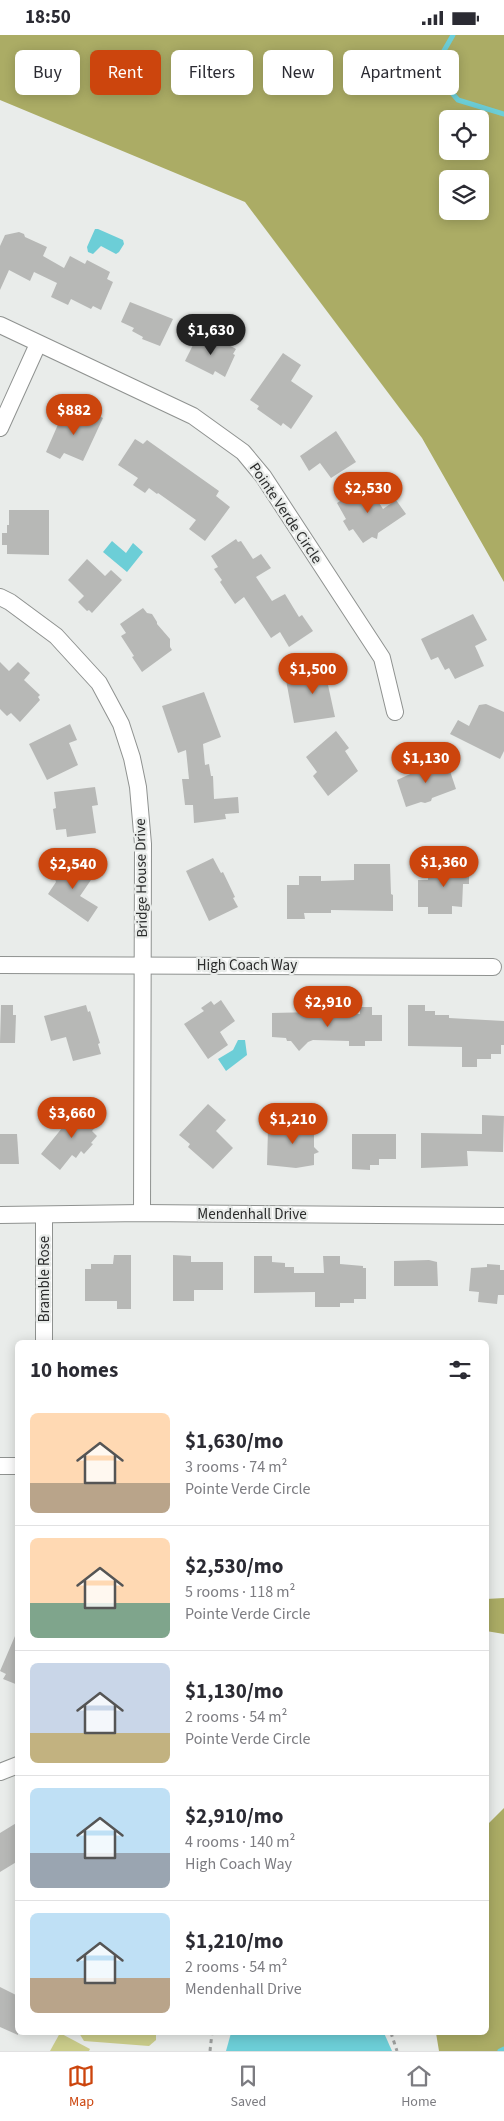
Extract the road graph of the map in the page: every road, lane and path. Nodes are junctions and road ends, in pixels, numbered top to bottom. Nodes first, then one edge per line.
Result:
1 (0, 325) edge
2 (38, 343) junction
3 (0, 428) edge
4 (0, 597) edge
5 (395, 712) dead end
6 (0, 965) edge
7 (142, 965) junction
8 (493, 967) dead end
9 (142, 1213) junction
10 (0, 1215) edge
11 (44, 1215) junction
12 (504, 1216) edge
13 (44, 1340) edge
14 (0, 1466) edge
15 (15, 1466) edge
16 (15, 1766) edge
17 (0, 1772) edge
18 (212, 2035) edge
19 (392, 2035) edge
20 (210, 2051) edge
21 (397, 2051) edge

1 - 2 street, Pointe Verde Circle
2 - 3 street
2 - 5 street, Pointe Verde Circle
4 - 7 street, Bridge House Drive
6 - 7 street, High Coach Way
7 - 8 street, High Coach Way
7 - 9 street, Bridge House Drive
9 - 11 street, Mendenhall Drive
9 - 12 street, Mendenhall Drive
10 - 11 street, Mendenhall Drive
11 - 13 street, Bramble Rose
14 - 15 street
16 - 17 street
18 - 20 path
19 - 21 path

